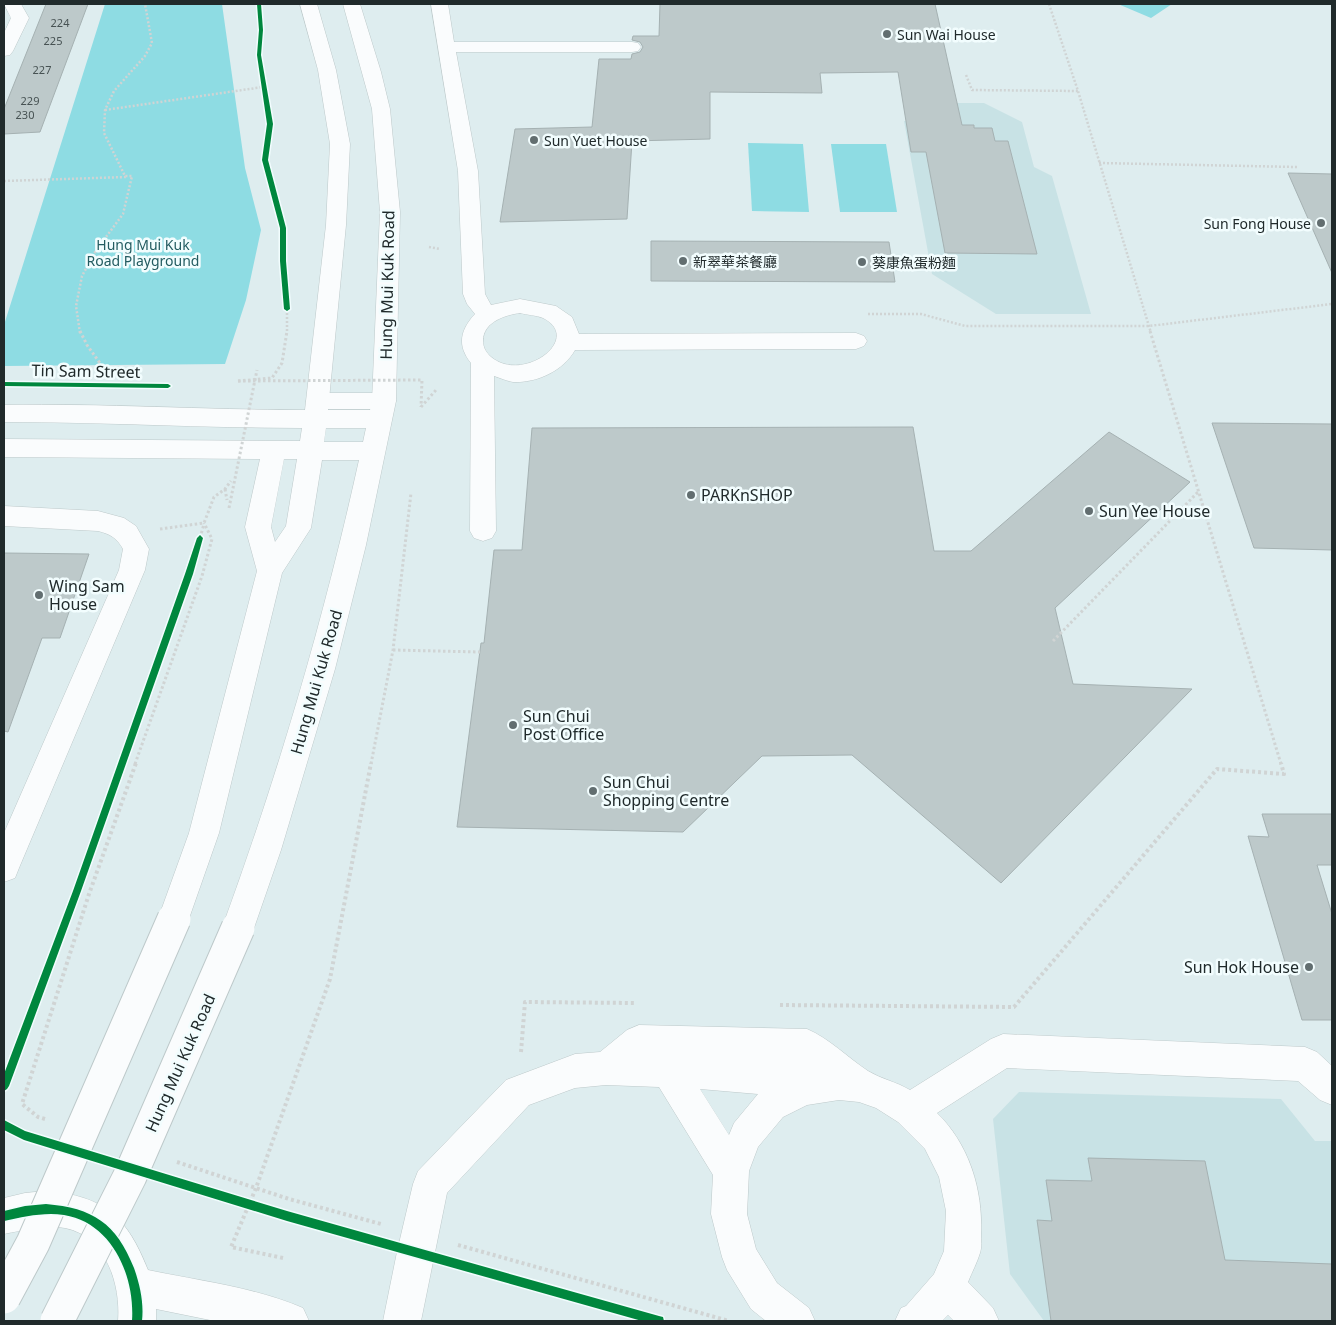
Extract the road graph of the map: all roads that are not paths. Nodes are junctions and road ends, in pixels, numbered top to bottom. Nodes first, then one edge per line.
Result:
1 (13, 4) edge
2 (308, 4) edge
3 (351, 4) edge
4 (439, 4) edge
5 (447, 47) junction
6 (632, 47) dead end
7 (4, 51) edge
8 (488, 315) junction
9 (856, 340) dead end
10 (569, 342) junction
11 (482, 363) junction
12 (317, 410) junction
13 (382, 410) junction
14 (4, 413) edge
15 (4, 448) edge
16 (274, 451) junction
17 (310, 451) junction
18 (374, 451) junction
19 (4, 516) edge
20 (483, 531) dead end
21 (270, 571) junction
22 (4, 868) edge
23 (606, 1068) junction
24 (668, 1070) junction
25 (849, 1084) junction
26 (1332, 1088) edge
27 (910, 1110) junction
28 (731, 1171) junction
29 (4, 1216) edge
30 (134, 1286) junction
31 (947, 1288) junction
32 (4, 1297) edge
33 (58, 1321) edge
34 (137, 1321) edge
35 (290, 1321) edge
36 (402, 1321) edge
37 (796, 1321) edge
38 (914, 1321) edge
39 (980, 1321) edge

1 - 7 main road
2 - 12 main road
3 - 13 main road, Hung Mui Kuk Road
4 - 5 main road
5 - 6 main road
5 - 8 main road
8 - 10 main road
8 - 11 main road
9 - 10 main road
10 - 11 main road
11 - 20 main road
12 - 13 main road
12 - 14 main road
12 - 17 main road
13 - 18 main road, Hung Mui Kuk Road
15 - 16 main road
16 - 17 main road
16 - 21 main road
17 - 18 main road
17 - 21 main road
18 - 33 main road, Hung Mui Kuk Road, bridge
19 - 22 main road
21 - 32 main road, bridge
23 - 24 main road
23 - 25 main road
23 - 36 main road
24 - 25 main road
24 - 28 main road
25 - 27 main road
25 - 28 main road
26 - 27 main road
27 - 31 main road
28 - 37 main road
29 - 30 main road
30 - 34 main road
30 - 35 main road
31 - 38 main road
31 - 39 main road

